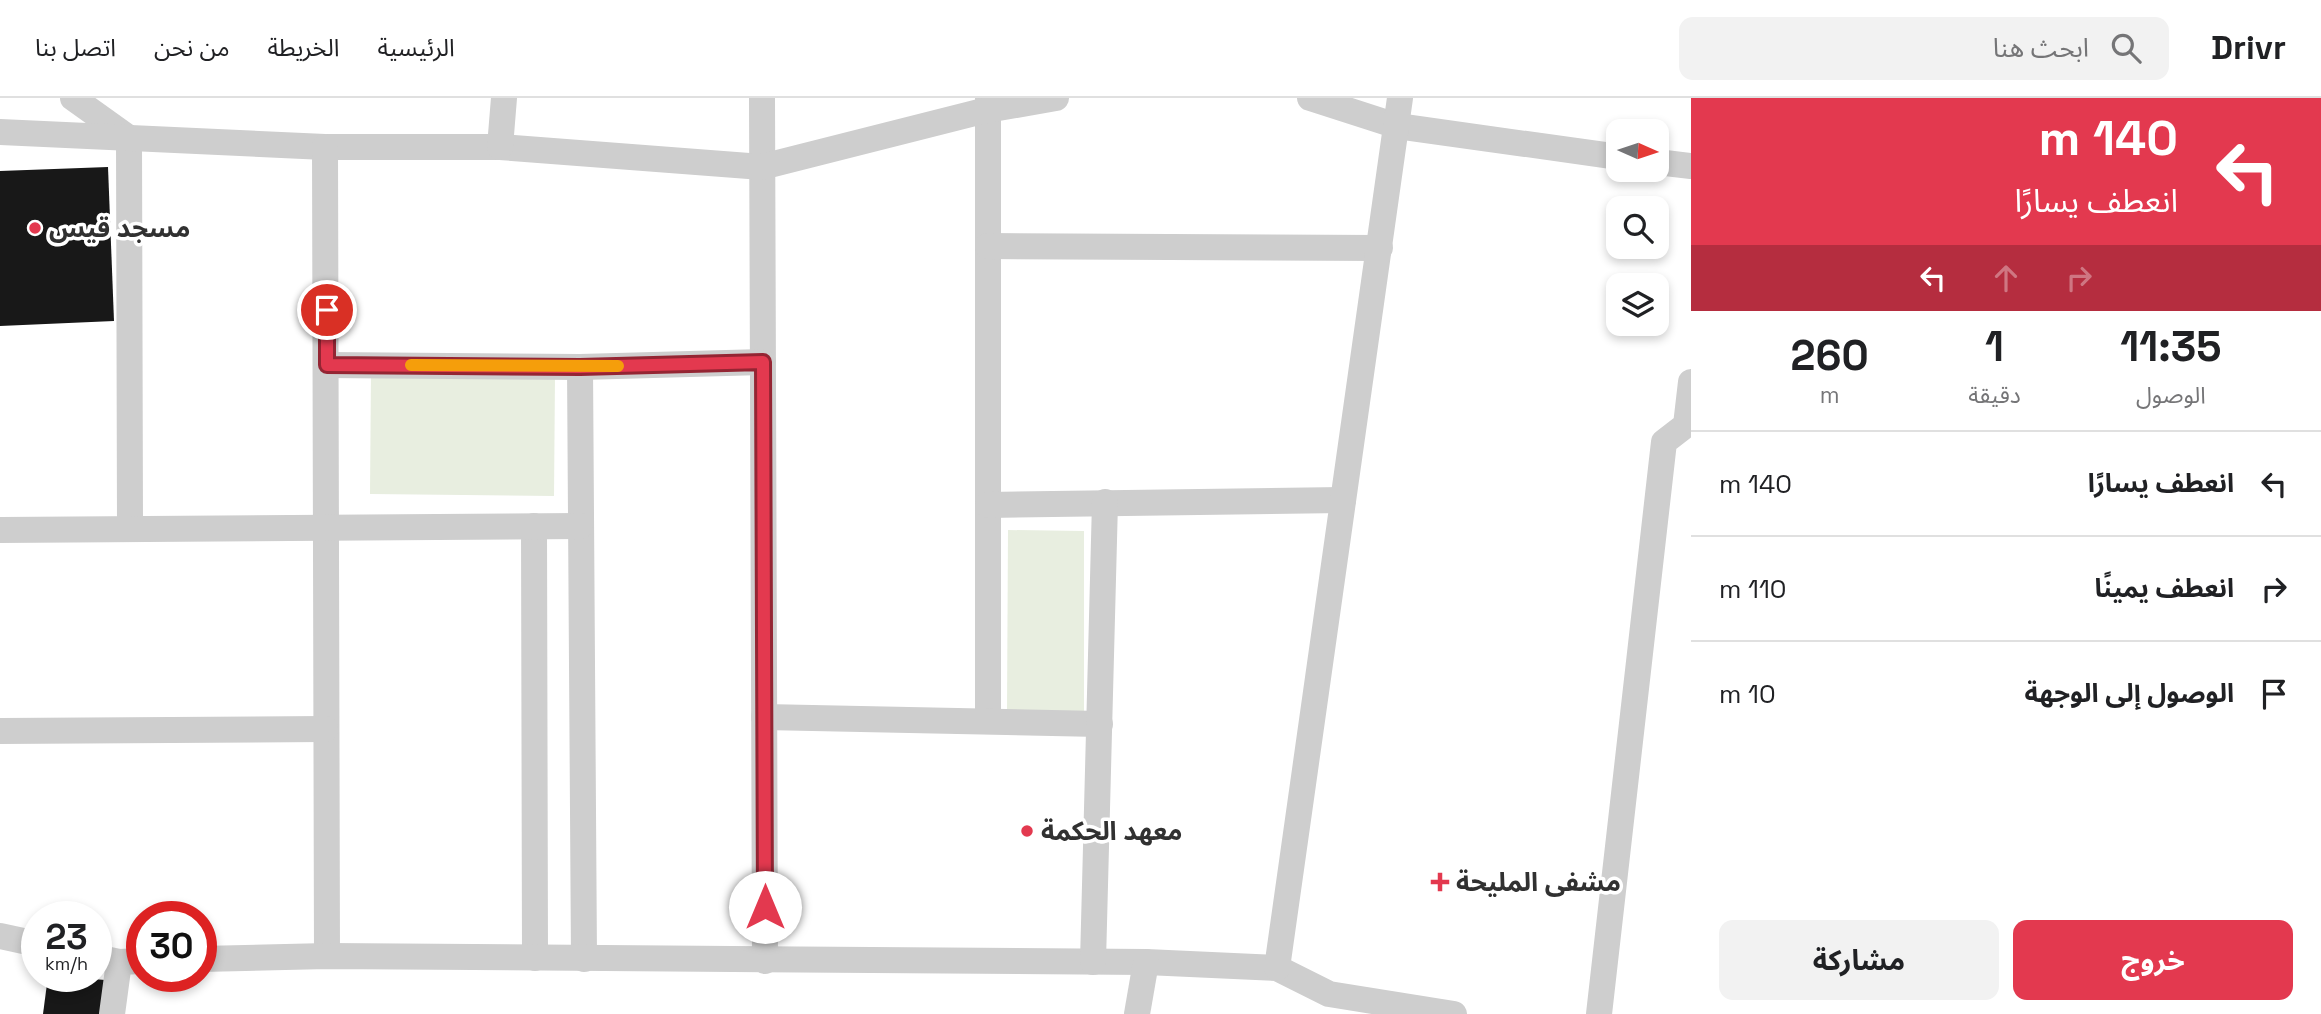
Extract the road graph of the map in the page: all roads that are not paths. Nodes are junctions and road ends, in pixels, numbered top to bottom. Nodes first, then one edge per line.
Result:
1 (73, 98) edge
2 (504, 98) edge
3 (762, 98) edge
4 (1056, 98) edge
5 (1311, 98) edge
6 (1400, 98) edge
7 (988, 104) edge
8 (1397, 126) junction
9 (0, 132) edge
10 (129, 138) junction
11 (325, 147) junction
12 (500, 147) junction
13 (1606, 155) edge
14 (1670, 164) edge
15 (1691, 166) edge
16 (762, 167) junction
17 (988, 246) junction
18 (1380, 248) junction
19 (763, 362) junction
20 (327, 365) junction
21 (580, 367) junction
22 (1691, 382) edge
23 (1343, 500) junction
24 (1105, 502) junction
25 (988, 505) junction
26 (534, 526) junction
27 (580, 526) junction
28 (327, 527) junction
29 (130, 528) junction
30 (0, 530) edge
31 (764, 717) junction
32 (988, 720) junction
33 (1100, 724) junction
34 (325, 729) junction
35 (0, 731) edge
36 (0, 936) edge
37 (21, 941) edge
38 (327, 956) junction
39 (535, 958) junction
40 (584, 958) junction
41 (217, 959) edge
42 (119, 960) edge
43 (765, 961) junction
44 (1093, 962) junction
45 (1146, 962) junction
46 (1277, 968) junction
47 (112, 1014) edge
48 (1137, 1014) edge
49 (1454, 1014) edge
50 (1599, 1014) edge

1 - 10 street
2 - 12 street
3 - 16 street
4 - 7 street
5 - 8 street
6 - 8 street
7 - 16 street
7 - 17 street
8 - 13 street
8 - 18 street
9 - 10 street
10 - 11 street
10 - 29 street
11 - 12 street
11 - 20 street
12 - 16 street
14 - 15 street
16 - 19 street
17 - 18 street
17 - 25 street
18 - 23 street
19 - 21 street
19 - 31 street
20 - 21 street
20 - 28 street
21 - 27 street
22 - 50 street
23 - 24 street
23 - 46 street
24 - 25 street
24 - 33 street
25 - 32 street
26 - 27 street
26 - 28 street
26 - 39 street
27 - 40 street
28 - 29 street
28 - 34 street
29 - 30 street
31 - 32 street
31 - 43 street
32 - 33 street
33 - 44 street
34 - 35 street
34 - 38 street
36 - 37 street
38 - 39 street
38 - 41 street
39 - 40 street
40 - 43 street
42 - 47 street
43 - 44 street
44 - 45 street
45 - 46 street
45 - 48 street
46 - 49 street

